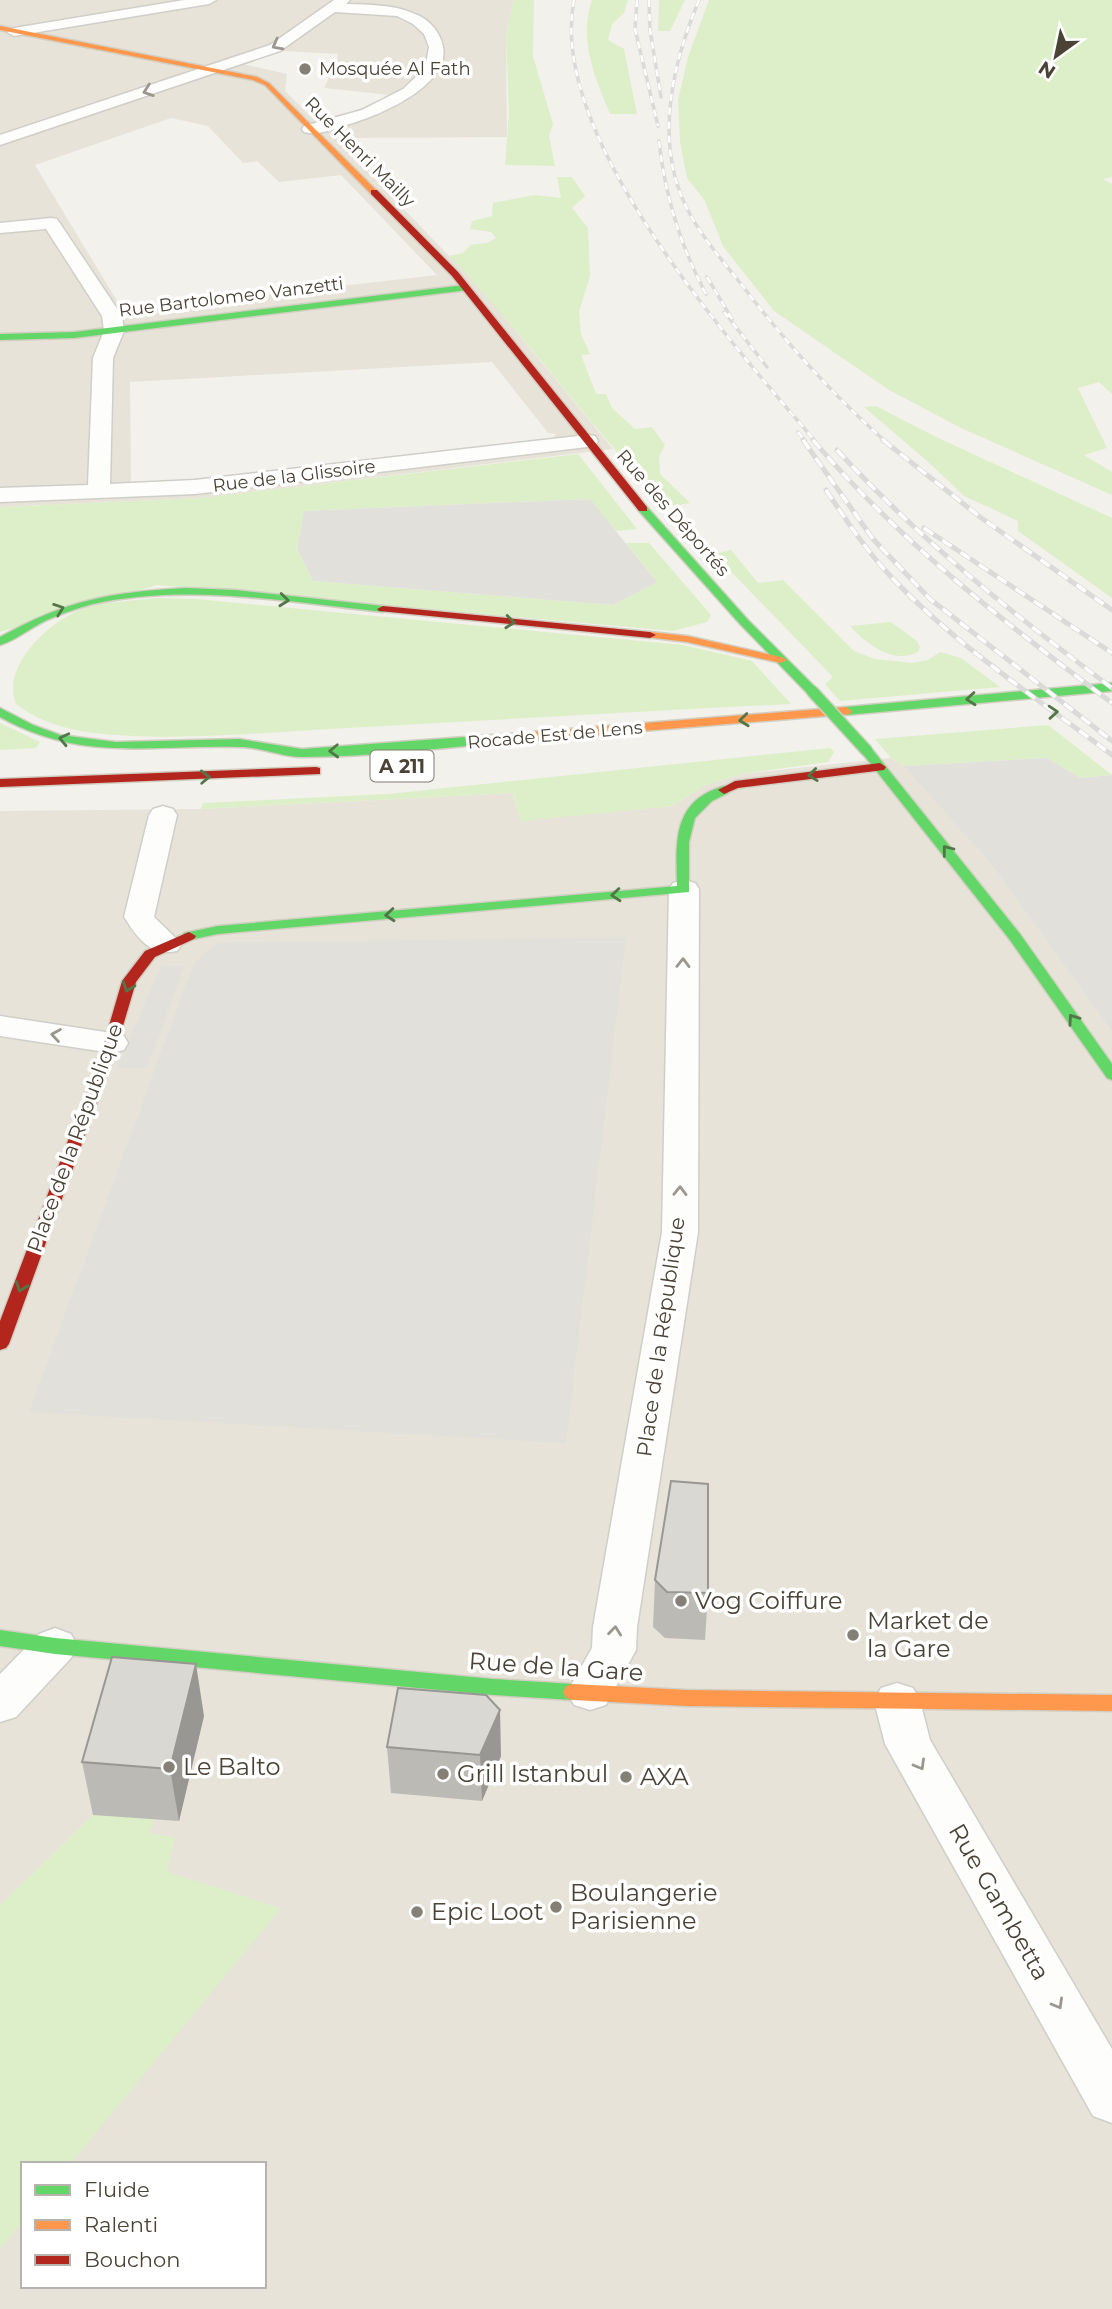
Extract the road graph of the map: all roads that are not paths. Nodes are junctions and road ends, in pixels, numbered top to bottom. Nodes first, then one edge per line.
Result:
1 (209, 0) edge
2 (338, 4) edge
3 (7, 30) edge
4 (212, 70) junction
5 (310, 130) junction
6 (0, 140) edge
7 (0, 228) edge
8 (465, 288) junction
9 (114, 331) junction
10 (0, 337) edge
11 (587, 441) junction
12 (99, 492) junction
13 (0, 495) edge
14 (744, 622) junction
15 (687, 639) junction
16 (0, 642) edge
17 (781, 660) junction
18 (1112, 687) edge
19 (0, 712) edge
20 (871, 727) dead end
21 (830, 731) dead end
22 (298, 753) junction
23 (97, 761) dead end
24 (880, 767) junction
25 (328, 770) dead end
26 (137, 780) junction
27 (0, 783) edge
28 (0, 797) edge
29 (163, 815) dead end
30 (684, 889) junction
31 (166, 944) junction
32 (0, 1026) edge
33 (112, 1043) junction
34 (1112, 1075) edge
35 (0, 1344) edge
36 (0, 1638) edge
37 (55, 1646) junction
38 (590, 1692) junction
39 (897, 1701) junction
40 (1112, 1703) edge
41 (0, 1704) edge
42 (1112, 2098) edge

1 - 3 street
2 -> 4 street
2 - 5 street
3 - 4 main road, Rue Henri Mailly
4 - 5 main road, Rue Henri Mailly
4 -> 6 street
5 - 8 main road, Rue Henri Mailly
7 - 9 street
8 - 9 main road, Rue Bartolomeo Vanzetti
8 - 11 main road, Rue des Déportés
9 - 10 main road, Rue Bartolomeo Vanzetti
9 - 12 street
11 - 12 street, Rue de la Glissoire
11 - 14 main road, Rue des Déportés
12 - 13 street, Rue de la Glissoire
14 - 15 main road
14 - 17 main road, Rue des Déportés
16 -> 15 main road
15 - 17 main road
17 - 24 main road, Rue des Déportés, bridge
18 -> 22 main road, Rocade Est de Lens / A 211
22 -> 19 main road
20 - 21 main road
22 - 23 main road, A 211
24 -> 30 main road, Place de la République
34 -> 24 main road
26 -> 25 main road
26 - 27 main road
26 - 28 main road
29 - 31 street
30 -> 31 main road, Place de la République
38 -> 30 street, Place de la République
31 -> 33 main road, Place de la République
33 -> 32 street
33 -> 35 main road, Place de la République
36 - 37 main road, Rue de la Gare
37 - 38 main road, Rue de la Gare
37 - 41 street
38 - 39 main road, Rue de la Gare
39 - 40 main road, Rue de la Gare
39 -> 42 street, Rue Gambetta

